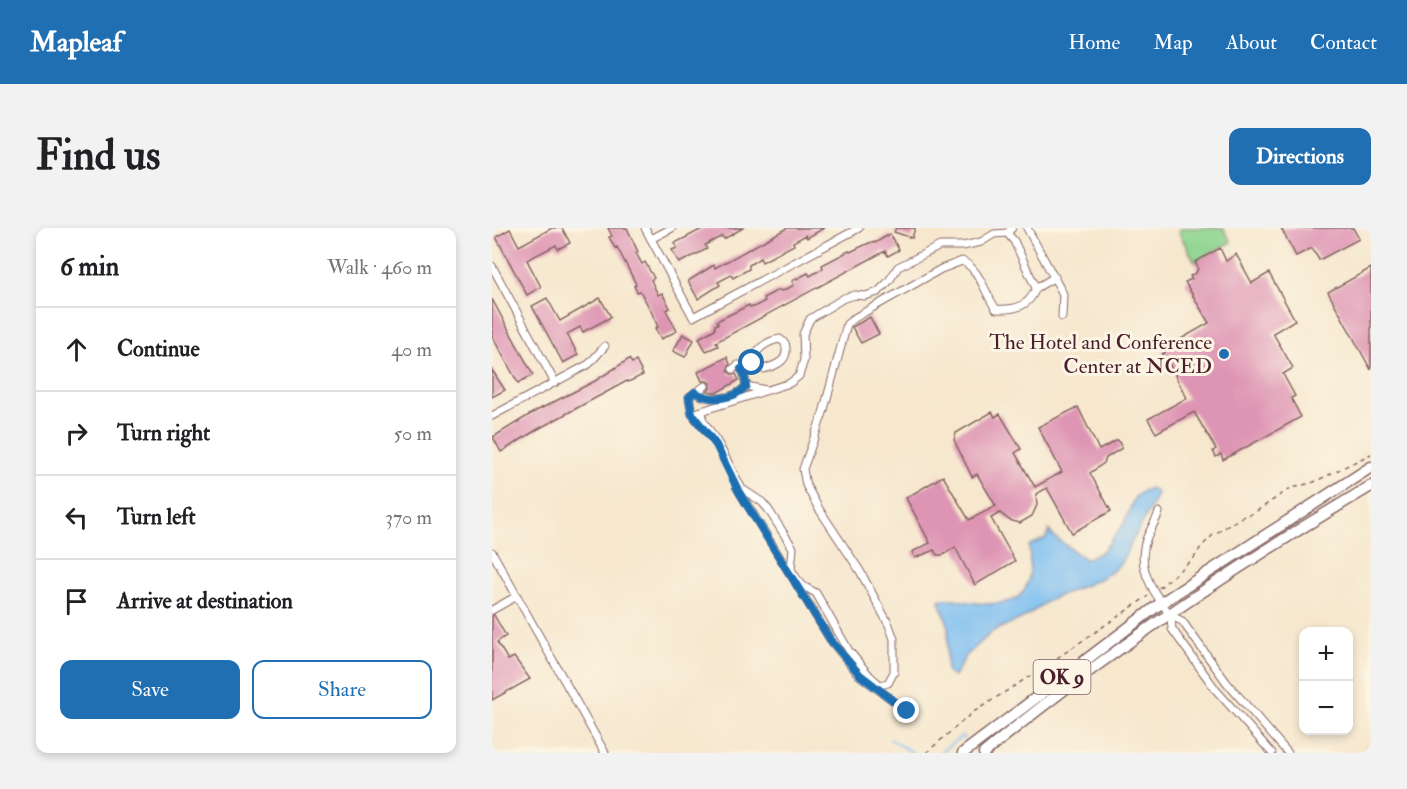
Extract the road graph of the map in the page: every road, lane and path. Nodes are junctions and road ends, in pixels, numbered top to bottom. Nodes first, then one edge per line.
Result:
1 (645, 228) edge
2 (672, 228) edge
3 (860, 228) edge
4 (1027, 228) edge
5 (1009, 230) edge
6 (651, 239) junction
7 (492, 266) edge
8 (1055, 277) junction
9 (1036, 288) junction
10 (1062, 317) dead end
11 (605, 346) dead end
12 (752, 363) junction
13 (733, 369) dead end
14 (741, 369) junction
15 (555, 383) junction
16 (705, 386) dead end
17 (746, 386) junction
18 (766, 390) junction
19 (695, 392) junction
20 (703, 411) junction
21 (692, 414) junction
22 (492, 416) edge
23 (1371, 454) edge
24 (1371, 467) edge
25 (1371, 486) edge
26 (1159, 512) dead end
27 (492, 552) edge
28 (1158, 588) dead end
29 (517, 596) junction
30 (1145, 597) dead end
31 (1161, 603) junction
32 (492, 610) edge
33 (1170, 616) junction
34 (907, 711) dead end
35 (1260, 722) junction
36 (1251, 730) junction
37 (605, 753) edge
38 (926, 753) edge
39 (963, 753) edge
40 (984, 753) edge
41 (1272, 753) edge
42 (1288, 753) edge

1 - 6 street
2 - 6 street
3 - 6 street
4 - 8 street
5 - 9 street
5 - 18 street
7 - 15 street
8 - 9 street
8 - 10 street
9 - 20 street
11 - 15 street
12 - 12 street
12 - 14 street
13 - 14 street
14 - 17 street
15 - 22 street
16 - 19 street
17 - 18 street
17 - 19 street
18 - 20 street
19 - 21 street
20 - 21 street
21 - 34 street
23 - 28 path
24 - 31 highway, OK 9
25 - 33 highway, OK 9
26 - 31 street
27 - 29 street
29 - 32 street
29 - 37 street
30 - 38 path
31 - 33 street
31 - 39 highway, OK 9
33 - 35 street
33 - 36 street
33 - 40 highway, OK 9
35 - 36 street
35 - 42 street
36 - 41 street

